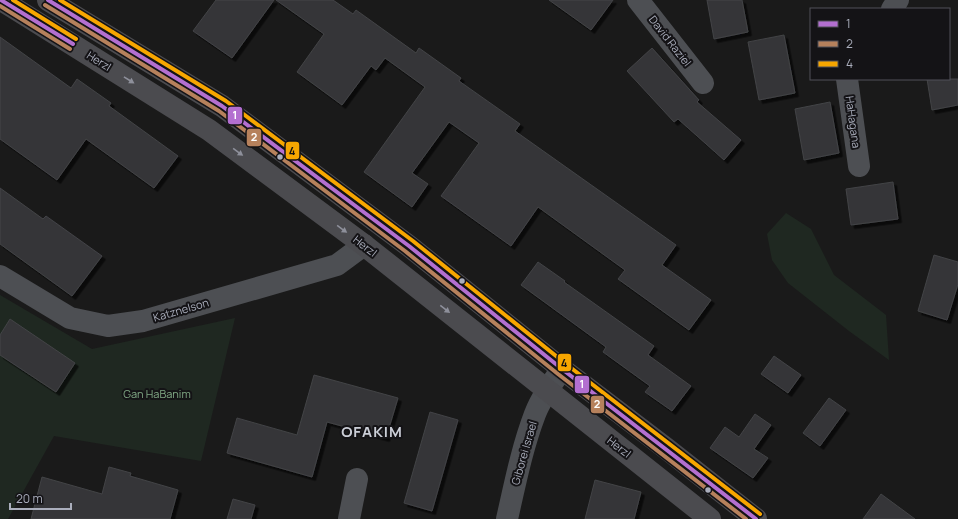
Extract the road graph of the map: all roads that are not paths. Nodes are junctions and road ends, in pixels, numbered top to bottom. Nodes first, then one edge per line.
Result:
1 (1, 0) edge
2 (48, 0) edge
3 (638, 0) edge
4 (847, 80) edge
5 (703, 83) dead end
6 (859, 166) dead end
7 (364, 245) junction
8 (0, 276) edge
9 (562, 369) junction
10 (547, 390) junction
11 (357, 479) dead end
12 (349, 519) edge
13 (507, 519) edge
14 (710, 519) edge
15 (756, 519) edge

1 -> 7 main road, Herzl
2 - 9 main road
3 - 5 street, David Raziel
4 - 6 street, HaHagana
7 - 8 street, Katznelson
7 -> 10 main road, Herzl
9 - 10 street, Giborei Israel
9 - 15 main road
10 - 13 street, Giborei Israel
10 - 14 main road, Herzl
11 - 12 street

